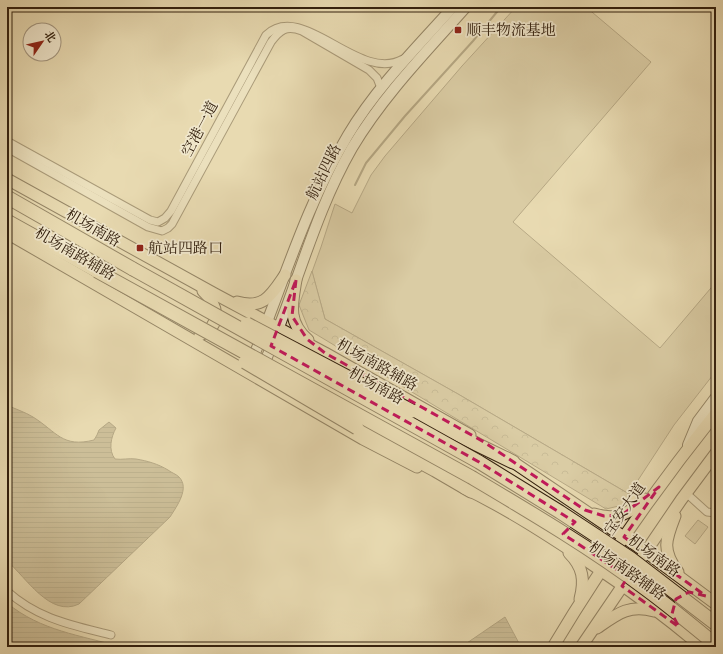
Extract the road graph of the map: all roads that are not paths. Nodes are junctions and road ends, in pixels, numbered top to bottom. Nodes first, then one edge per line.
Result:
1 (452, 7) edge
2 (466, 7) edge
3 (284, 20) dead end
4 (305, 22) dead end
5 (408, 56) junction
6 (381, 88) junction
7 (7, 140) edge
8 (7, 148) edge
9 (7, 179) edge
10 (7, 197) edge
11 (7, 221) edge
12 (7, 233) edge
13 (133, 269) junction
14 (285, 275) junction
15 (183, 276) junction
16 (296, 280) junction
17 (124, 285) junction
18 (215, 294) junction
19 (268, 322) junction
20 (278, 328) junction
21 (184, 335) junction
22 (325, 353) junction
23 (248, 372) junction
24 (259, 378) junction
25 (716, 396) edge
26 (716, 413) edge
27 (686, 450) junction
28 (714, 457) edge
29 (513, 462) junction
30 (659, 486) junction
31 (470, 492) junction
32 (684, 496) junction
33 (567, 497) junction
34 (584, 510) junction
35 (716, 513) edge
36 (547, 535) junction
37 (624, 537) junction
38 (557, 541) junction
39 (646, 552) junction
40 (601, 571) junction
41 (692, 585) junction
42 (622, 586) junction
43 (7, 591) edge
44 (706, 596) junction
45 (716, 604) edge
46 (577, 608) junction
47 (664, 616) junction
48 (716, 624) edge
49 (679, 627) junction
50 (563, 630) junction
51 (592, 631) junction
52 (111, 635) dead end
53 (716, 644) edge
54 (549, 647) edge
55 (553, 647) edge
56 (581, 647) edge
57 (702, 647) edge

1 - 5 street, 航站四路
2 - 16 street, 航站四路
3 - 7 street, 空港一道
4 - 5 street
5 - 6 street, 航站四路
6 - 8 street, 空港一道
6 - 14 street, 航站四路
9 - 15 main road, 机场南路辅路
10 - 13 highway, 机场南路
11 - 17 highway, bridge
12 - 21 main road, 机场南路辅路
13 - 29 highway, bridge
13 - 48 highway, 机场南路, bridge
14 - 18 main road
14 - 19 street, 航站四路
15 - 18 main road, 机场南路辅路
15 - 21 main road
16 - 20 street, 航站四路
16 - 22 main road
17 - 31 highway, bridge
17 - 53 highway, bridge
18 - 19 main road, 机场南路辅路
19 - 20 main road, 机场南路辅路
19 - 23 street, 航站四路
20 - 22 main road, 机场南路辅路
20 - 24 street, 航站四路
21 - 23 main road, 机场南路辅路
22 - 29 main road, 机场南路辅路
23 - 24 main road, 机场南路辅路
24 - 31 main road, 机场南路辅路
25 - 27 street
26 - 27 main road, 宝安大道
27 - 30 main road, 宝安大道
28 - 32 main road
29 - 33 main road, 机场南路辅路
30 - 34 main road
30 - 37 main road, 宝安大道
31 - 36 main road, 机场南路辅路
32 - 35 street
32 - 39 main road
32 - 41 main road
33 - 34 main road, 机场南路辅路
33 - 36 main road
34 - 37 main road, 机场南路辅路
36 - 38 main road, 机场南路辅路
37 - 39 main road, 机场南路辅路
37 - 40 main road, 宝安大道
38 - 40 main road, 机场南路辅路
38 - 46 main road
39 - 41 main road, 机场南路辅路
39 - 42 main road
40 - 42 main road, 机场南路辅路
40 - 46 main road, 宝安大道
41 - 44 main road, 机场南路辅路
42 - 47 main road, 机场南路辅路
42 - 51 main road
43 - 52 street
44 - 45 main road, 机场南路辅路
44 - 49 main road
46 - 50 main road, 宝安大道
47 - 49 main road, 机场南路辅路
47 - 51 main road
49 - 57 main road, 机场南路辅路
50 - 54 street
50 - 55 main road, 宝安大道
51 - 56 main road

